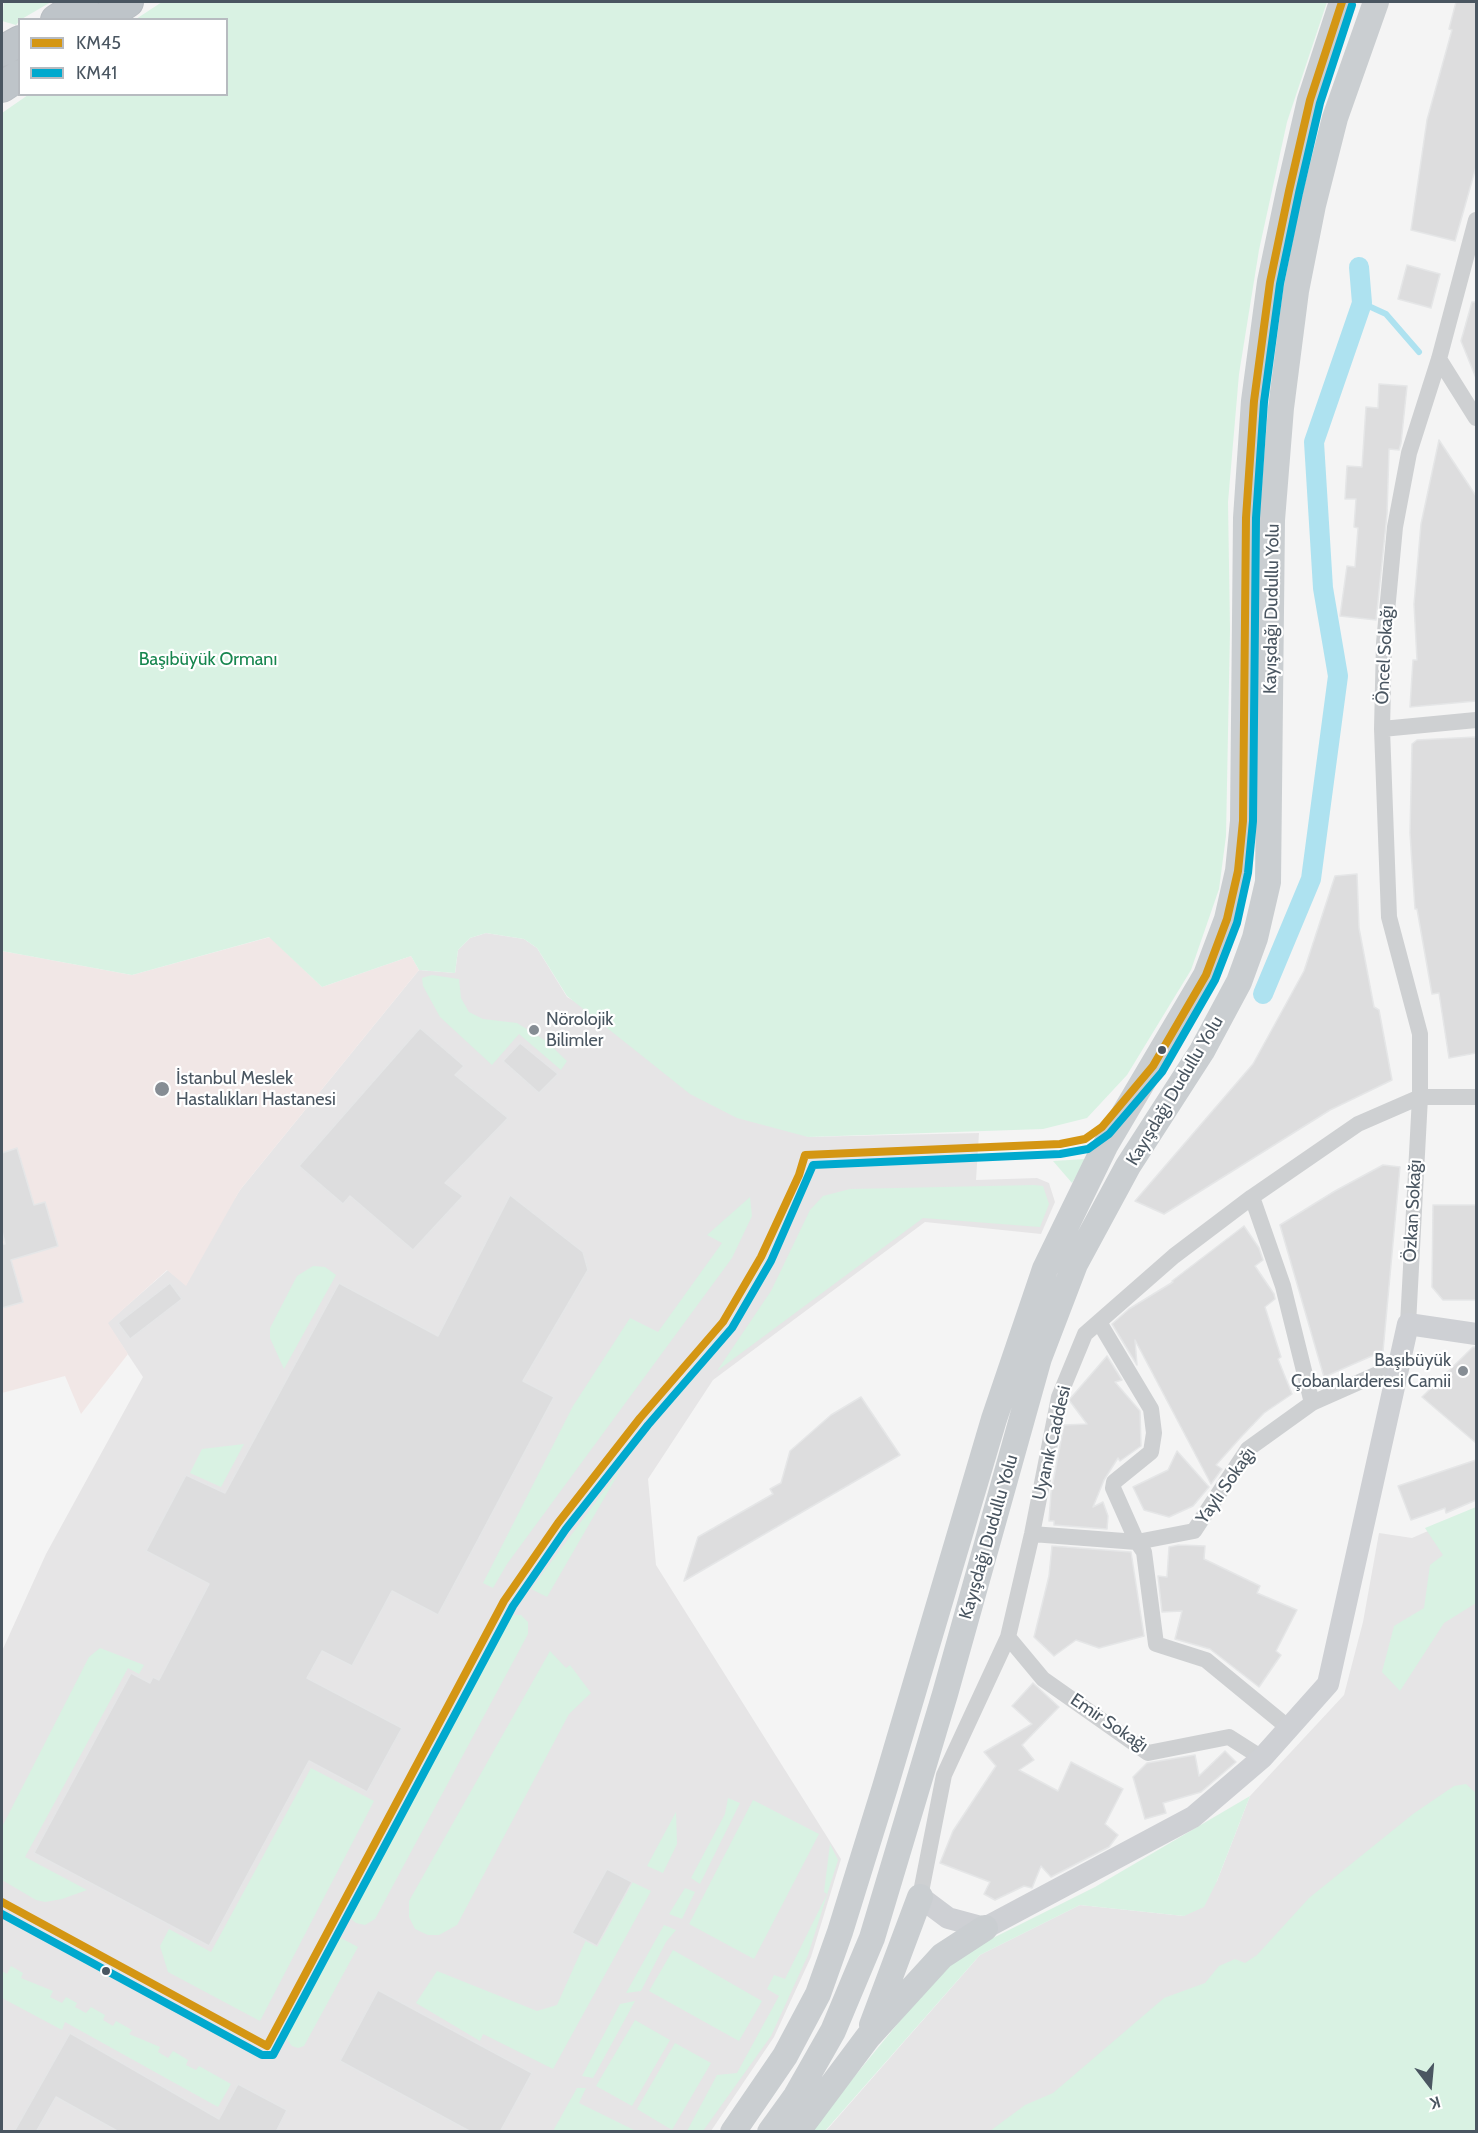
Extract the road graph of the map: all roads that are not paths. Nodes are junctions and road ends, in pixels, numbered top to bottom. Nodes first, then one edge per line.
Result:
1 (83, 2) edge
2 (128, 2) edge
3 (1342, 2) edge
4 (1376, 2) edge
5 (59, 18) edge
6 (104, 18) edge
7 (18, 42) edge
8 (2, 51) edge
9 (18, 76) edge
10 (2, 87) edge
11 (1476, 220) edge
12 (1439, 359) junction
13 (1476, 418) edge
14 (1476, 720) edge
15 (1382, 729) junction
16 (1476, 1097) edge
17 (1420, 1098) junction
18 (1252, 1197) junction
19 (1099, 1322) junction
20 (1408, 1324) junction
21 (1476, 1334) edge
22 (1400, 1364) junction
23 (1312, 1403) junction
24 (1032, 1534) junction
25 (1137, 1542) junction
26 (1008, 1637) junction
27 (1290, 1729) junction
28 (1262, 1758) junction
29 (920, 1897) junction
30 (985, 1928) junction
31 (868, 2037) junction
32 (733, 2132) edge
33 (770, 2132) edge
34 (797, 2132) edge

1 - 5 highway
2 - 6 highway
3 - 32 main road, Kayışdağı Dudullu Yolu
4 - 33 main road, Kayışdağı Dudullu Yolu
7 - 8 highway
9 - 10 highway
11 - 12 street, Öncel Sokağı
12 - 13 street
12 - 15 street, Öncel Sokağı
14 - 15 street
15 - 17 street, Öncel Sokağı
16 - 17 street, Uyanık Caddesi
17 - 18 street, Uyanık Caddesi
17 - 20 street, Özkan Sokağı
18 - 19 street, Uyanık Caddesi
18 - 23 street
19 - 24 street, Uyanık Caddesi
19 - 25 street
20 - 21 main road
20 - 22 main road
22 - 23 street, Yaylı Sokağı
22 - 27 main road
23 - 25 street, Yaylı Sokağı
24 - 25 street, Yaylı Sokağı
24 - 26 street, Uyanık Caddesi
25 - 27 street
26 - 28 street, Emir Sokağı
26 - 29 street, Uyanık Caddesi
27 - 28 main road
28 - 30 main road
29 - 30 main road
29 - 31 main road
30 - 31 main road
31 - 34 main road

